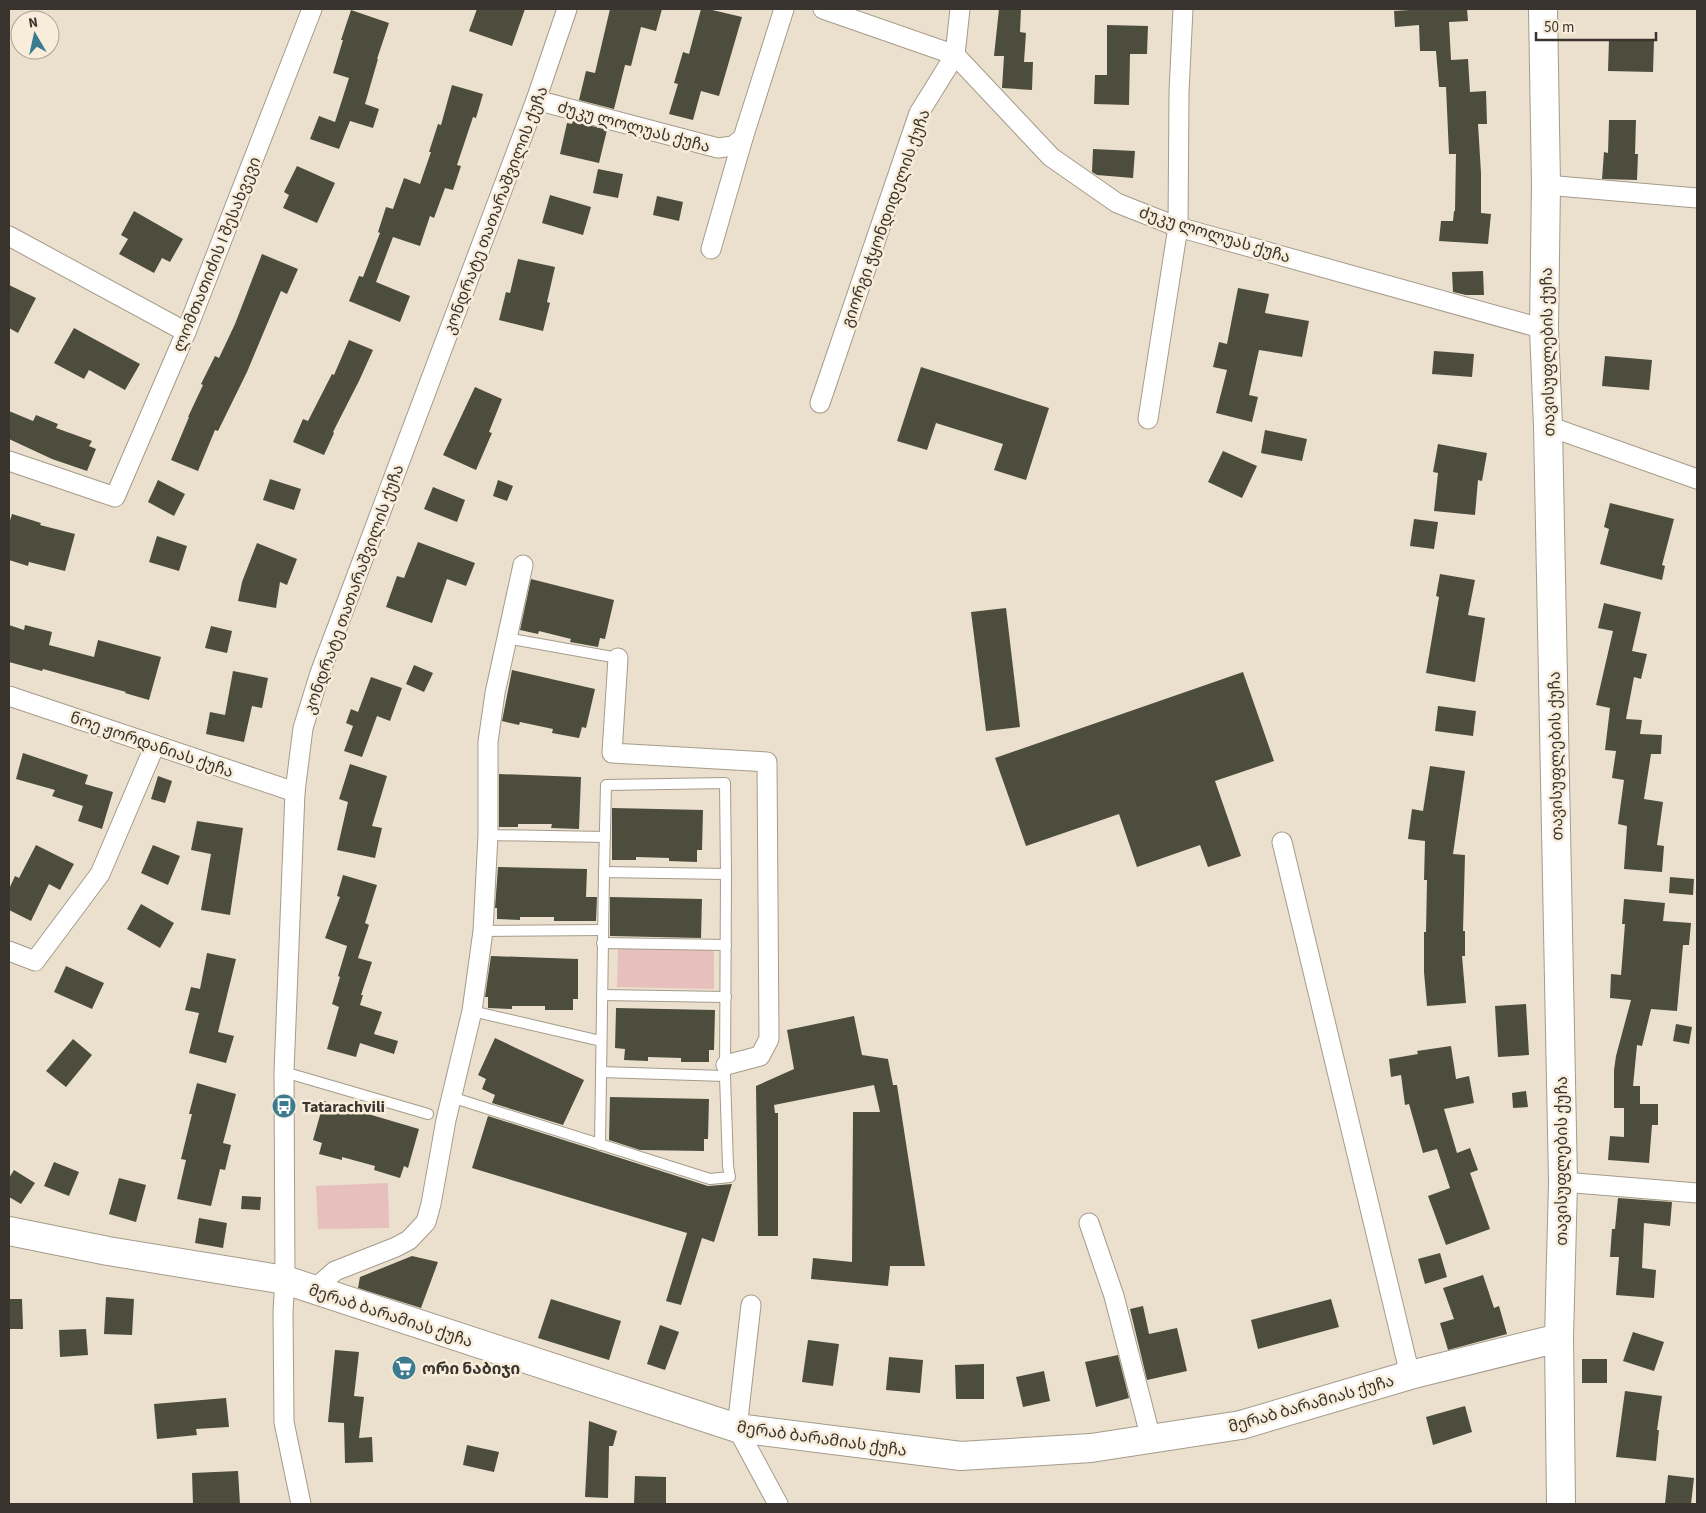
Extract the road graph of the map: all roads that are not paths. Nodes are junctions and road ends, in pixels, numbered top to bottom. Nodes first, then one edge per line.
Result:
1 (312, 9) edge
2 (567, 9) edge
3 (784, 9) edge
4 (823, 9) edge
5 (960, 9) edge
6 (1183, 9) edge
7 (1543, 9) edge
8 (955, 56) junction
9 (536, 100) junction
10 (743, 138) junction
11 (1546, 185) junction
12 (1697, 198) edge
13 (1178, 227) junction
14 (9, 236) edge
15 (711, 249) dead end
16 (1544, 329) junction
17 (186, 332) junction
18 (820, 402) dead end
19 (1148, 419) dead end
20 (1548, 426) junction
21 (9, 460) edge
22 (1697, 479) edge
23 (523, 565) dead end
24 (506, 638) junction
25 (618, 658) joint
26 (9, 696) edge
27 (155, 745) junction
28 (295, 792) junction
29 (488, 835) junction
30 (605, 837) junction
31 (1282, 842) dead end
32 (604, 872) junction
33 (726, 874) junction
34 (603, 930) junction
35 (483, 931) junction
36 (602, 943) junction
37 (726, 945) junction
38 (9, 951) edge
39 (602, 995) junction
40 (726, 997) junction
41 (472, 1011) junction
42 (601, 1041) junction
43 (725, 1071) junction
44 (284, 1072) junction
45 (601, 1072) junction
46 (451, 1098) junction
47 (428, 1114) dead end
48 (600, 1145) junction
49 (1563, 1182) junction
50 (1697, 1193) edge
51 (1089, 1223) dead end
52 (9, 1231) edge
53 (285, 1284) junction
54 (313, 1290) junction
55 (751, 1305) dead end
56 (1559, 1338) junction
57 (1410, 1375) junction
58 (737, 1428) junction
59 (1150, 1439) junction
60 (301, 1504) edge
61 (778, 1504) edge
62 (1561, 1504) edge

1 - 17 street, ლომთათიძის I შესახვევი
2 - 9 street, კონდრატე თათარაშვილის ქუჩა
3 - 10 street
4 - 8 street, ძუკუ ლოლუას ქუჩა
5 - 8 street, გიორგი ჭყონდიდელის ქუჩა
6 - 13 street
7 - 11 main road, თავისუფლების ქუჩა
8 - 13 street, ძუკუ ლოლუას ქუჩა
8 - 18 street, გიორგი ჭყონდიდელის ქუჩა
9 - 10 street, ძუკუ ლოლუას ქუჩა
9 - 28 street, კონდრატე თათარაშვილის ქუჩა
10 - 15 street
11 - 12 street
11 - 16 main road, თავისუფლების ქუჩა
13 - 16 street, ძუკუ ლოლუას ქუჩა
13 - 19 street
14 - 17 street
16 - 20 main road, თავისუფლების ქუჩა
17 - 21 street, ლომთათიძის I შესახვევი
20 - 22 street
20 - 49 main road, თავისუფლების ქუჩა
23 - 24 street
24 - 25 lane
24 - 29 street
25 - 43 street
26 - 27 street, ნოე ჟორდანიას ქუჩა
27 - 28 street, ნოე ჟორდანიას ქუჩა
27 - 38 street
28 - 44 street, კონდრატე თათარაშვილის ქუჩა
29 - 30 lane
29 - 35 street
30 - 32 lane
30 - 33 lane
31 - 57 street
32 - 33 lane
32 - 34 lane
33 - 37 lane
34 - 35 lane
34 - 36 lane
35 - 41 street
36 - 37 lane
36 - 39 lane
37 - 40 lane
39 - 40 lane
39 - 42 lane
40 - 43 lane
41 - 42 lane
41 - 46 street
42 - 45 lane
43 - 45 lane
43 - 48 lane
44 - 47 lane
44 - 53 street, კონდრატე თათარაშვილის ქუჩა
45 - 48 lane
46 - 48 lane
46 - 54 street
49 - 50 street
49 - 56 main road, თავისუფლების ქუჩა
51 - 59 street
52 - 53 main road, მერაბ ბარამიას ქუჩა
53 - 54 main road, მერაბ ბარამიას ქუჩა
53 - 60 street, კონდრატე თათარაშვილის ქუჩა
54 - 58 main road, მერაბ ბარამიას ქუჩა
55 - 58 street
56 - 57 main road, მერაბ ბარამიას ქუჩა
56 - 62 main road, თავისუფლების ქუჩა
57 - 59 main road, მერაბ ბარამიას ქუჩა
58 - 59 main road, მერაბ ბარამიას ქუჩა
58 - 61 street

